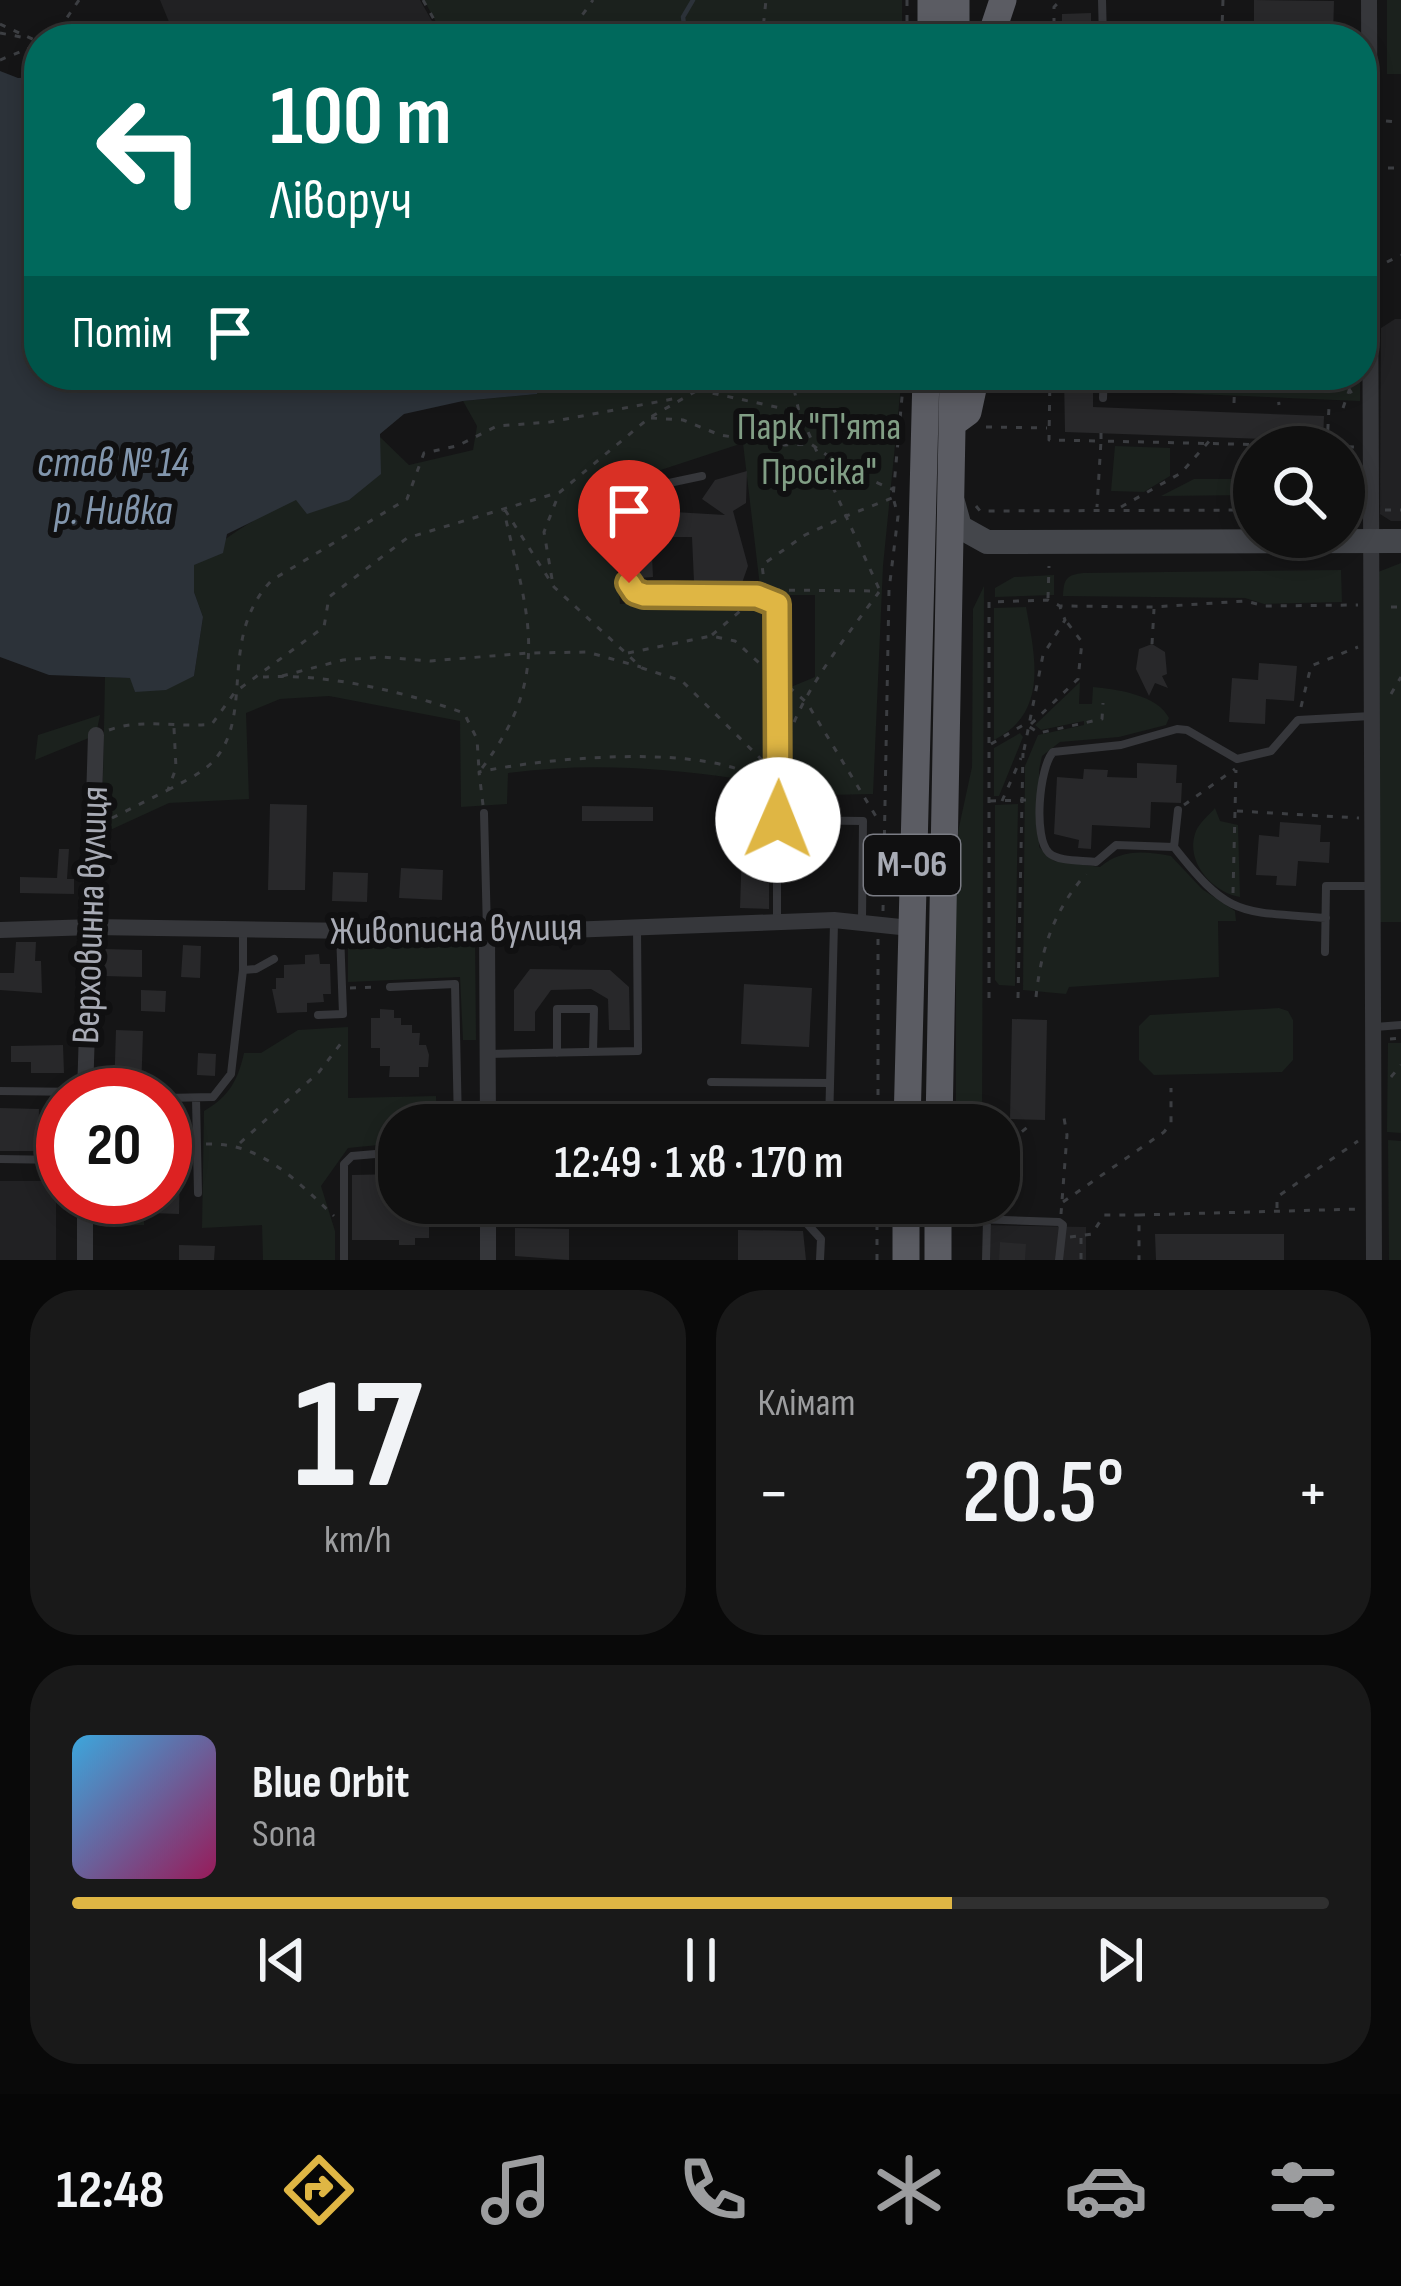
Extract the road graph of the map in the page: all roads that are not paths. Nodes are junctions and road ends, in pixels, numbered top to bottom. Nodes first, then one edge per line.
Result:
1 (926, 390) edge
2 (953, 390) edge
3 (973, 390) edge
4 (1103, 390) edge
5 (1370, 390) edge
6 (1103, 398) dead end
7 (952, 423) junction
8 (702, 476) dead end
9 (961, 495) junction
10 (1372, 541) junction
11 (1401, 541) edge
12 (987, 542) junction
13 (1372, 716) junction
14 (96, 735) road end
15 (944, 798) junction
16 (1178, 810) road end
17 (484, 813) road end
18 (778, 820) junction
19 (1174, 847) junction
20 (1373, 886) junction
21 (1325, 918) junction
22 (834, 920) junction
23 (777, 921) junction
24 (862, 921) junction
25 (93, 927) junction
26 (638, 927) junction
27 (910, 928) junction
28 (0, 930) edge
29 (243, 930) junction
30 (340, 932) junction
31 (488, 933) junction
32 (1325, 952) dead end
33 (274, 959) dead end
34 (243, 970) junction
35 (390, 987) road end
36 (318, 1015) dead end
37 (1401, 1025) edge
38 (1373, 1027) junction
39 (593, 1052) junction
40 (557, 1053) junction
41 (488, 1054) junction
42 (86, 1068) edge
43 (711, 1082) dead end
44 (830, 1083) junction
45 (0, 1091) edge
46 (36, 1092) edge
47 (192, 1099) edge
48 (196, 1099) junction
49 (458, 1104) edge
50 (484, 1104) edge
51 (830, 1104) edge
52 (907, 1104) edge
53 (939, 1104) edge
54 (378, 1154) edge
55 (0, 1160) edge
56 (36, 1160) edge
57 (198, 1193) dead end
58 (1020, 1221) edge
59 (85, 1224) edge
60 (488, 1224) edge
61 (807, 1224) edge
62 (906, 1224) edge
63 (938, 1224) edge
64 (987, 1224) edge
65 (85, 1260) edge
66 (344, 1260) edge
67 (488, 1260) edge
68 (820, 1260) edge
69 (906, 1260) edge
70 (938, 1260) edge
71 (986, 1260) edge
72 (1059, 1260) edge
73 (1374, 1260) edge

1 - 27 highway, М-06
2 - 7 highway, М-06
3 - 7 highway
4 - 6 lane
5 - 10 street
7 - 9 highway, М-06
8 - 18 lane
9 - 12 main road
9 - 15 highway, М-06
10 - 11 main road
10 - 12 main road
10 - 13 street
12 - 15 main road
13 - 19 lane
13 - 20 street
14 - 25 street, Верховинна вулиця
15 - 53 highway, М-06
16 - 19 lane
17 - 31 lane
18 - 23 lane
18 - 24 lane
19 - 21 lane
20 - 21 lane
20 - 38 street
21 - 32 lane
22 - 23 street, Живописна вулиця
22 - 24 street, Живописна вулиця
22 - 44 lane
23 - 26 street, Живописна вулиця
24 - 27 street, Живописна вулиця
25 - 28 street, Живописна вулиця
25 - 29 street, Живописна вулиця
25 - 42 street, Верховинна вулиця
26 - 31 street, Живописна вулиця
26 - 39 lane
27 - 52 highway, М-06
29 - 30 street, Живописна вулиця
29 - 34 lane
30 - 31 street, Живописна вулиця
30 - 36 lane
31 - 41 street
33 - 34 lane
34 - 48 lane
35 - 49 lane
37 - 38 lane
38 - 73 street
39 - 40 lane
39 - 40 lane
40 - 41 lane
41 - 50 street
43 - 44 lane
44 - 51 lane
45 - 46 lane
47 - 48 lane
48 - 57 lane
54 - 66 lane
55 - 56 lane
58 - 72 lane
59 - 65 street
60 - 67 street
61 - 68 lane
62 - 69 highway
63 - 70 highway
64 - 71 lane

